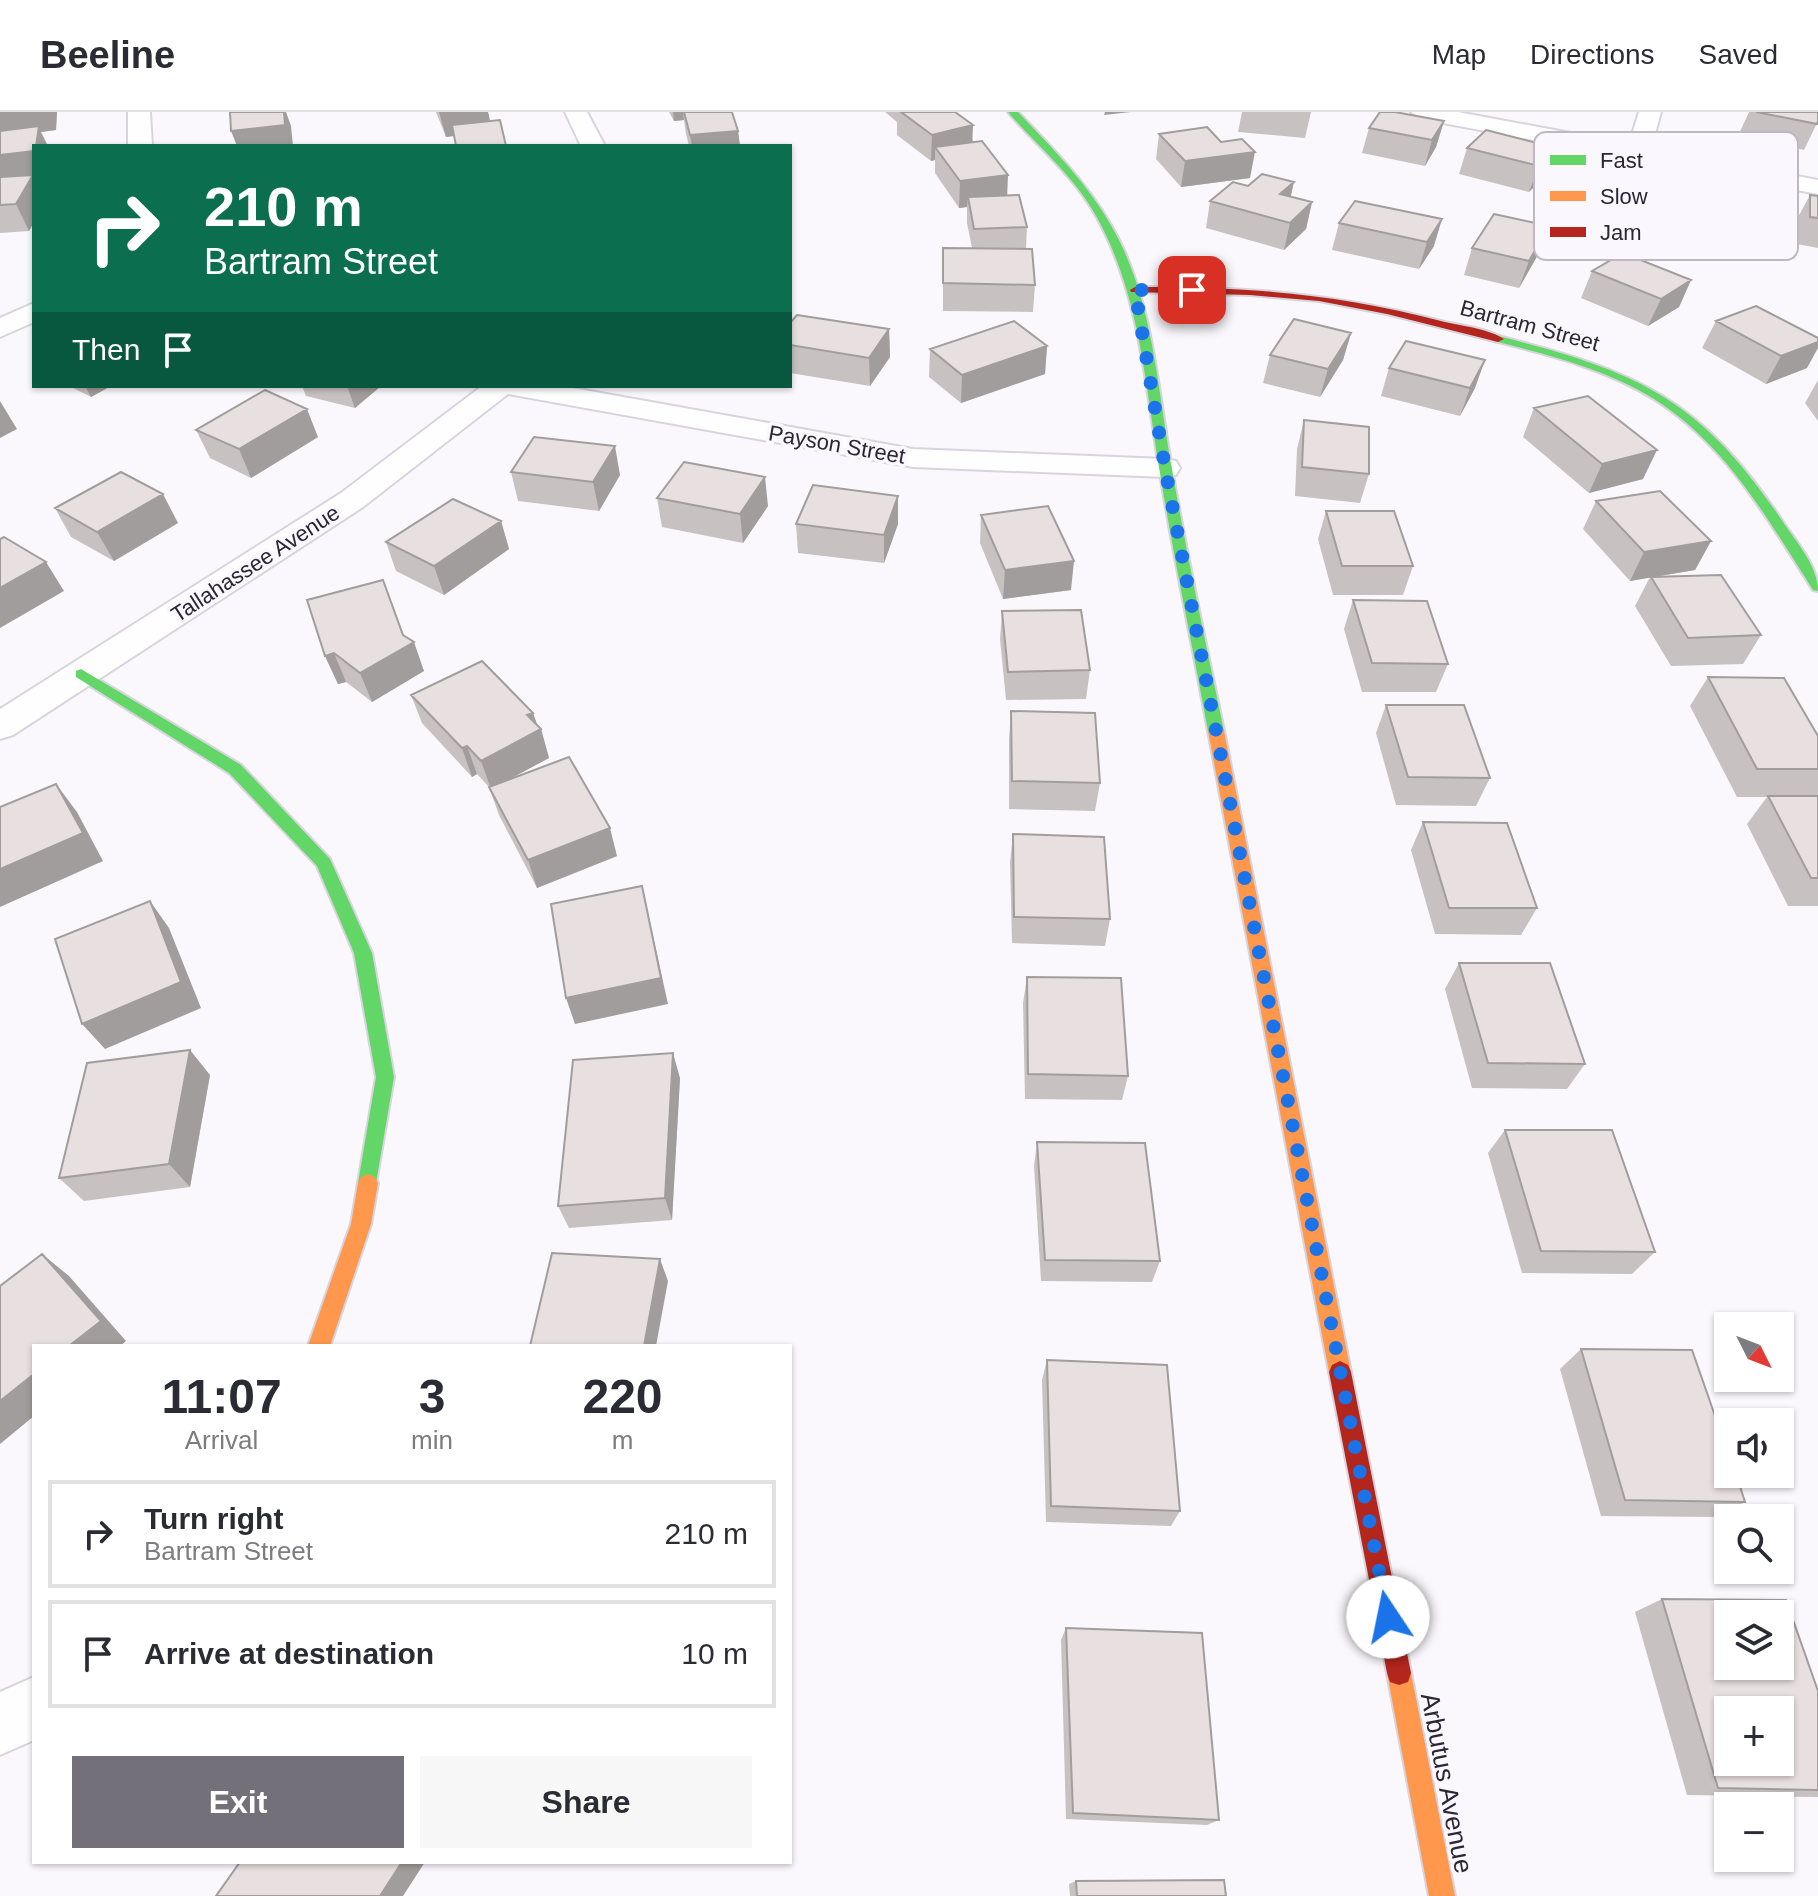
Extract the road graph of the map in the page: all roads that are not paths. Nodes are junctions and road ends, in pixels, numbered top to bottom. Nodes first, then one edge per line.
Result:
1 (139, 112) edge
2 (576, 112) edge
3 (1013, 112) edge
4 (1422, 112) edge
5 (1650, 112) edge
6 (1644, 132) edge
7 (1534, 133) edge
8 (140, 144) edge
9 (592, 144) edge
10 (1798, 183) edge
11 (1818, 187) edge
12 (1135, 290) junction
13 (32, 312) edge
14 (0, 329) edge
15 (497, 388) edge
16 (524, 388) edge
17 (1165, 468) junction
18 (1818, 587) edge
19 (81, 674) junction
20 (0, 726) edge
21 (320, 1344) edge
22 (32, 1709) edge
23 (0, 1724) edge
24 (1442, 1896) edge

1 - 8 street
2 - 9 street
3 - 12 street, Arbutus Avenue
4 - 7 street
5 - 6 street
10 - 11 street
12 - 17 street, Arbutus Avenue
12 - 18 street, Bartram Street
13 - 14 street
15 - 19 street, Tallahassee Avenue
16 - 17 street, Payson Street
17 - 24 street, Arbutus Avenue
19 - 20 street, Tallahassee Avenue
19 - 21 street
22 - 23 street

